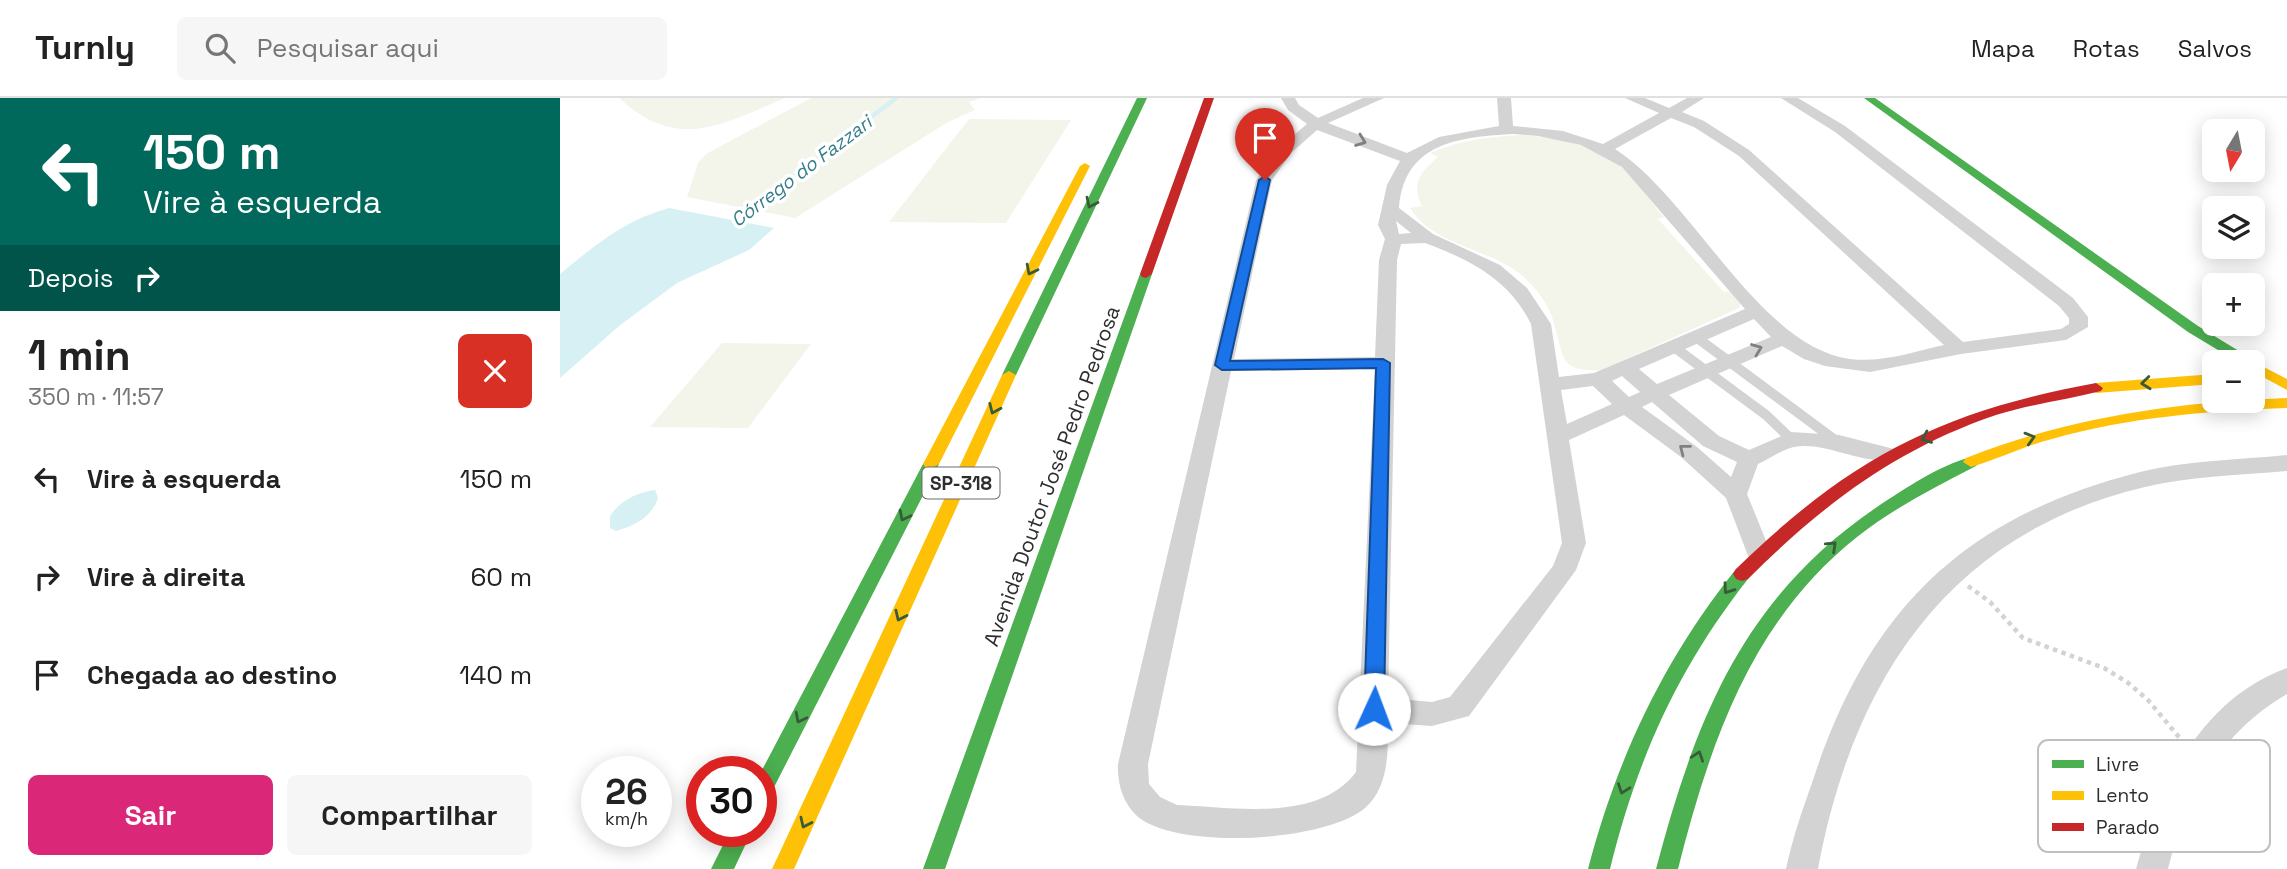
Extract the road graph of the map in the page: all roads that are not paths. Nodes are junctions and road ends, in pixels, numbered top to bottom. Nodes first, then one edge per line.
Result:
1 (1140, 98) edge
2 (1155, 98) edge
3 (1209, 98) edge
4 (1288, 98) edge
5 (1377, 98) edge
6 (1503, 98) edge
7 (1632, 98) edge
8 (1697, 98) edge
9 (1788, 98) edge
10 (1868, 98) edge
11 (1673, 112) junction
12 (1315, 123) junction
13 (1506, 130) junction
14 (1105, 136) dead end
15 (1603, 150) junction
16 (1408, 159) junction
17 (1088, 161) dead end
18 (1391, 209) junction
19 (1427, 238) junction
20 (1394, 239) junction
21 (1757, 311) junction
22 (2193, 329) junction
23 (1696, 337) junction
24 (1785, 338) junction
25 (1674, 347) junction
26 (1959, 348) junction
27 (2213, 350) edge
28 (2227, 350) edge
29 (1034, 360) dead end
30 (1728, 360) junction
31 (1383, 363) junction
32 (1222, 365) junction
33 (1626, 369) junction
34 (1705, 371) junction
35 (2265, 372) edge
36 (1598, 379) junction
37 (2202, 380) edge
38 (2265, 380) edge
39 (2284, 381) edge
40 (1550, 384) junction
41 (1656, 394) junction
42 (2265, 402) edge
43 (2287, 403) edge
44 (1627, 407) junction
45 (2202, 408) edge
46 (1560, 436) junction
47 (1791, 439) junction
48 (1839, 443) junction
49 (1886, 454) junction
50 (1749, 459) junction
51 (2287, 463) edge
52 (1920, 471) junction
53 (1736, 494) junction
54 (1759, 553) junction
55 (1790, 570) junction
56 (2287, 680) edge
57 (1374, 709) junction
58 (2210, 740) edge
59 (777, 761) edge
60 (733, 847) edge
61 (2157, 852) edge
62 (722, 869) edge
63 (783, 869) edge
64 (934, 869) edge
65 (1599, 869) edge
66 (1667, 869) edge
67 (1802, 869) edge
68 (2152, 869) edge

1 - 14 main road
1 -> 63 main road, SP-318
2 - 29 main road
3 - 64 main road, Avenida Doutor José Pedro Pedrosa
4 - 12 street
5 - 12 street
6 - 13 street
7 - 11 street
8 - 11 street
9 - 26 street
10 - 22 main road
11 - 15 street
11 - 26 street
12 -> 16 street
12 - 32 street
13 - 15 street
13 - 16 street
15 - 21 street
16 - 18 street
17 -> 59 main road
18 - 19 street
18 - 20 street
19 - 20 street
19 - 40 street
20 - 31 street
21 - 23 street
21 - 24 street
22 - 27 main road
22 - 28 main road
23 - 25 street
23 - 30 lane
24 - 26 street
30 -> 24 street
25 - 33 street
25 - 34 lane
30 - 34 street
30 - 48 lane
31 - 32 street
31 - 57 street
32 - 57 street
33 - 36 street
33 - 41 street
34 - 41 street
34 - 47 lane
35 - 39 main road
36 - 40 street
36 - 44 street
37 -> 49 main road
38 - 39 main road
40 - 46 street
41 - 44 street
41 - 50 street
42 - 43 main road
44 - 46 street
53 -> 44 street
52 -> 45 main road
46 - 57 street
47 - 48 street
47 - 50 street
48 - 49 street
49 - 52 main road
49 - 54 main road
50 - 53 street
51 - 67 street
55 -> 52 main road
53 - 54 street
54 - 55 main road
54 -> 65 main road
66 -> 55 main road
56 - 58 street
60 - 62 main road
61 - 68 street

